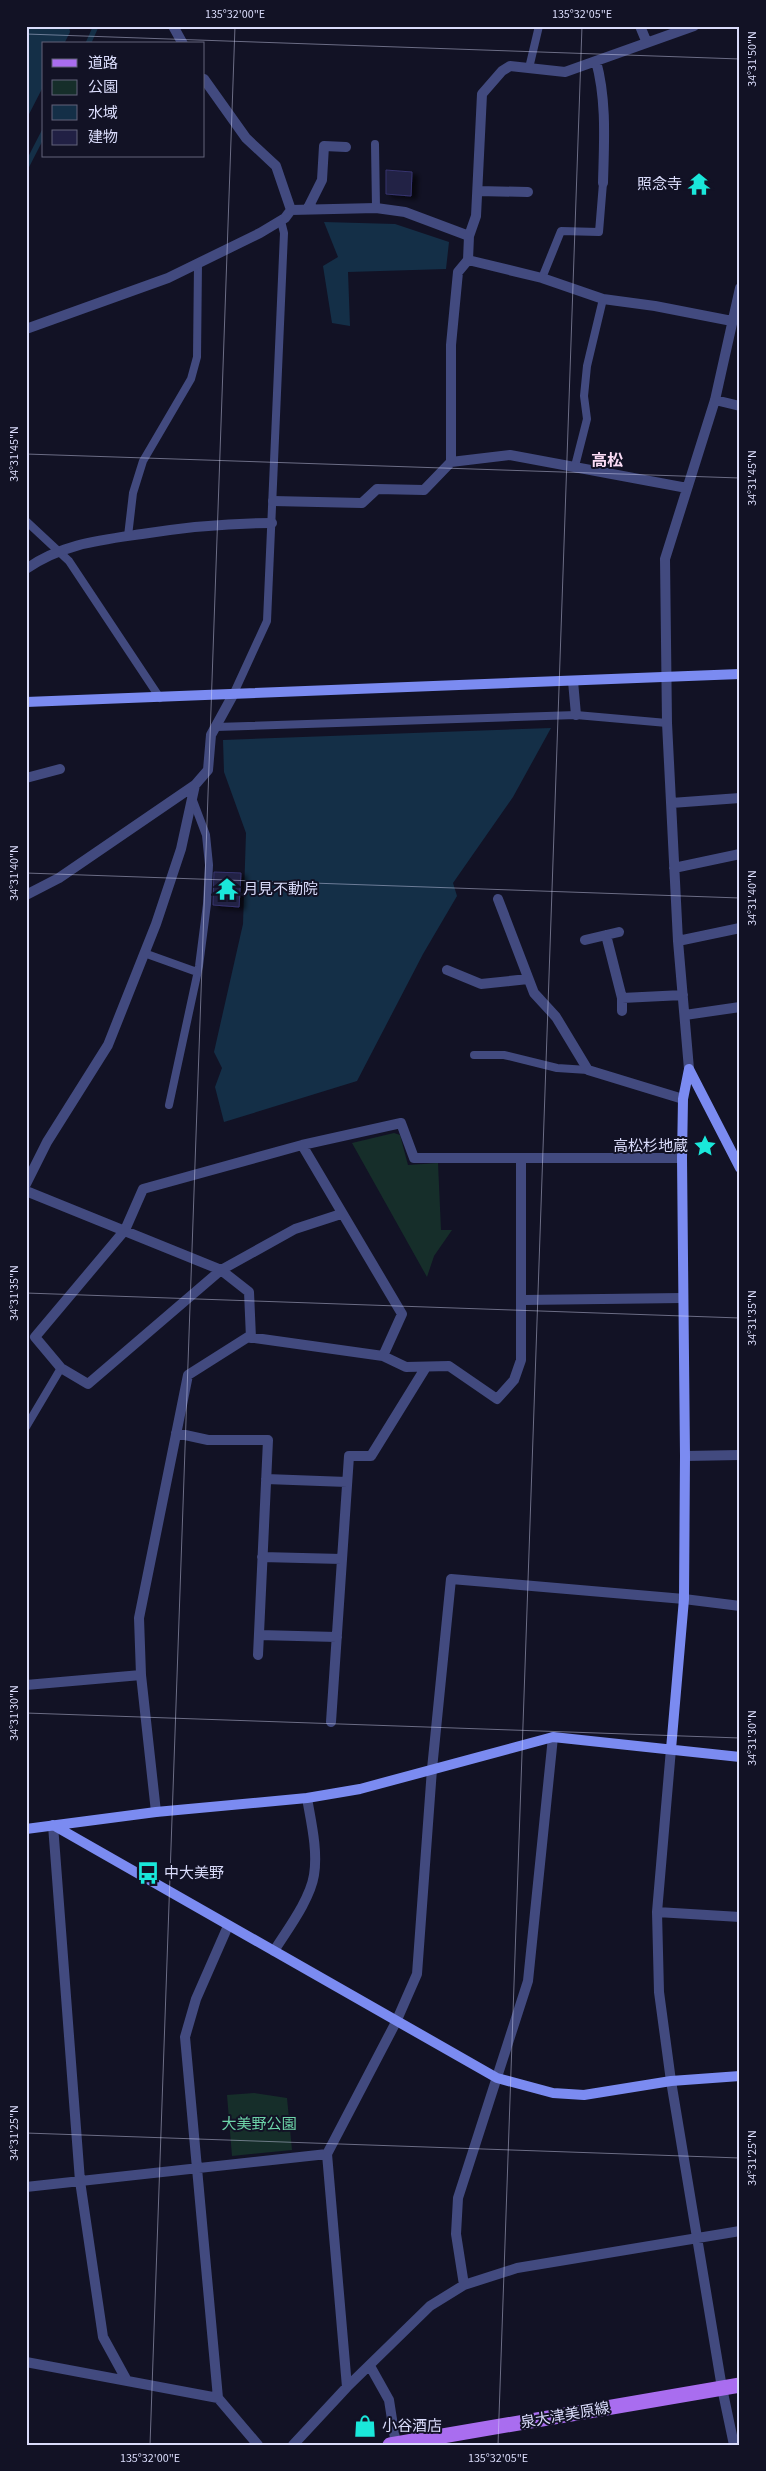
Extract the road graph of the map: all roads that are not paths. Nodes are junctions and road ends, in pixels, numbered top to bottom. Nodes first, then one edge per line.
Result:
1 (173, 26) edge
2 (539, 26) edge
3 (640, 26) edge
4 (694, 26) edge
5 (182, 42) edge
6 (647, 43) junction
7 (596, 61) junction
8 (529, 68) junction
9 (205, 80) edge
10 (375, 144) dead end
11 (346, 147) dead end
12 (603, 183) joint
13 (478, 191) junction
14 (528, 192) dead end
15 (308, 208) junction
16 (376, 208) junction
17 (291, 210) junction
18 (281, 220) junction
19 (469, 236) junction
20 (468, 260) junction
21 (198, 263) junction
22 (542, 278) junction
23 (740, 288) edge
24 (603, 300) junction
25 (732, 321) junction
26 (26, 329) edge
27 (715, 400) junction
28 (740, 406) edge
29 (451, 462) junction
30 (575, 466) junction
31 (687, 488) junction
32 (274, 501) junction
33 (26, 522) edge
34 (272, 523) junction
35 (128, 536) junction
36 (58, 551) junction
37 (26, 569) edge
38 (740, 674) edge
39 (665, 676) junction
40 (573, 680) junction
41 (233, 695) junction
42 (160, 698) junction
43 (26, 702) edge
44 (576, 714) junction
45 (667, 723) junction
46 (216, 727) junction
47 (60, 769) dead end
48 (26, 778) edge
49 (195, 785) junction
50 (192, 798) junction
51 (740, 798) edge
52 (671, 803) junction
53 (740, 854) edge
54 (674, 868) junction
55 (26, 895) edge
56 (498, 899) dead end
57 (740, 928) edge
58 (619, 932) dead end
59 (606, 935) junction
60 (585, 940) dead end
61 (678, 942) junction
62 (144, 953) junction
63 (447, 970) dead end
64 (198, 972) junction
65 (528, 979) junction
66 (683, 994) junction
67 (622, 998) junction
68 (740, 1007) edge
69 (622, 1012) dead end
70 (685, 1016) junction
71 (474, 1055) dead end
72 (689, 1069) junction
73 (588, 1070) junction
74 (683, 1099) junction
75 (169, 1105) dead end
76 (302, 1145) junction
77 (682, 1158) junction
78 (521, 1159) junction
79 (740, 1168) edge
80 (26, 1184) edge
81 (26, 1191) edge
82 (341, 1214) junction
83 (125, 1230) junction
84 (221, 1270) junction
85 (682, 1298) junction
86 (523, 1300) junction
87 (251, 1338) junction
88 (383, 1356) junction
89 (426, 1367) junction
90 (61, 1368) junction
91 (26, 1427) edge
92 (176, 1433) junction
93 (685, 1456) junction
94 (740, 1456) edge
95 (266, 1479) junction
96 (347, 1482) junction
97 (262, 1557) junction
98 (342, 1559) junction
99 (684, 1599) junction
100 (740, 1606) edge
101 (259, 1635) junction
102 (337, 1636) junction
103 (258, 1655) dead end
104 (141, 1675) junction
105 (26, 1685) edge
106 (331, 1722) dead end
107 (553, 1738) junction
108 (671, 1749) junction
109 (740, 1757) edge
110 (432, 1769) junction
111 (307, 1798) junction
112 (156, 1812) junction
113 (53, 1825) junction
114 (26, 1829) edge
115 (657, 1912) junction
116 (740, 1917) edge
117 (228, 1926) junction
118 (274, 1952) junction
119 (396, 2022) junction
120 (740, 2076) edge
121 (497, 2078) junction
122 (671, 2081) junction
123 (327, 2154) junction
124 (196, 2167) junction
125 (80, 2181) junction
126 (26, 2187) edge
127 (740, 2231) edge
128 (698, 2239) junction
129 (464, 2284) junction
130 (26, 2362) edge
131 (370, 2366) junction
132 (126, 2379) junction
133 (740, 2386) edge
134 (347, 2388) junction
135 (722, 2388) junction
136 (218, 2398) junction
137 (394, 2444) edge
138 (258, 2445) edge
139 (293, 2445) edge
140 (734, 2445) edge

1 - 5 street
2 - 8 lane
3 - 6 street
4 - 6 street
6 - 7 street
7 - 8 street
7 - 12 street
8 - 13 street
9 - 17 street
10 - 16 lane
11 - 15 street
12 - 22 lane
13 - 14 street
13 - 19 street
15 - 16 street
15 - 17 street
16 - 19 street
17 - 18 street
18 - 21 street
18 - 32 lane
19 - 20 street
20 - 22 street
20 - 29 street
21 - 26 street
21 - 35 lane
22 - 24 street
23 - 25 street
24 - 25 street
24 - 30 lane
25 - 27 street
27 - 28 street
27 - 31 street
29 - 30 street
29 - 32 street
30 - 31 street
31 - 39 street
32 - 34 lane
33 - 36 lane
34 - 35 street
34 - 41 lane
35 - 36 street
36 - 37 street
36 - 42 lane
38 - 39 street
39 - 40 street
39 - 45 street
40 - 41 street
40 - 44 street
41 - 42 street
41 - 46 street
42 - 43 street
44 - 45 lane
44 - 46 lane
45 - 52 street
46 - 49 street
47 - 48 street
49 - 50 street
49 - 55 street
50 - 62 street
50 - 64 lane
51 - 52 street
52 - 54 street
53 - 54 street
54 - 61 street
56 - 65 street
57 - 61 street
58 - 59 street
59 - 60 street
59 - 67 street
61 - 66 street
62 - 64 lane
62 - 80 street
63 - 65 street
64 - 75 lane
65 - 73 street
66 - 67 street
66 - 70 street
67 - 69 street
68 - 70 street
70 - 72 street
71 - 73 lane
72 - 74 street
72 - 79 street
73 - 74 street
74 - 77 street
76 - 78 street
76 - 82 street
76 - 83 street
77 - 78 street
77 - 85 street
78 - 86 street
81 - 83 street
82 - 84 street
82 - 88 street
83 - 84 street
83 - 90 street
84 - 87 street
84 - 90 street
85 - 86 street
85 - 93 street
86 - 89 street
87 - 88 street
87 - 92 street
88 - 89 street
89 - 96 street
90 - 91 lane
92 - 95 street
92 - 104 street
93 - 94 street
93 - 99 street
95 - 96 street
95 - 97 street
96 - 98 street
97 - 98 street
97 - 101 street
98 - 102 street
99 - 100 street
99 - 108 street
99 - 110 street
101 - 102 street
101 - 103 street
102 - 106 street
104 - 105 street
104 - 112 street
107 - 108 street
107 - 110 street
107 - 121 street
108 - 109 street
108 - 115 street
110 - 111 street
110 - 119 street
111 - 112 street
111 - 118 street
112 - 113 street
113 - 114 street
113 - 117 street
113 - 125 street
115 - 116 street
115 - 122 street
117 - 118 street
117 - 124 street
118 - 119 street
119 - 121 street
119 - 123 street
120 - 122 street
121 - 122 street
121 - 129 street
122 - 128 street
123 - 124 street
123 - 134 street
124 - 125 street
124 - 136 street
125 - 126 street
125 - 132 street
127 - 128 street
128 - 129 street
128 - 135 street
129 - 131 street
130 - 132 street
131 - 134 street
131 - 137 street
132 - 136 street
133 - 135 main road, 泉大津美原線
134 - 139 street
135 - 137 main road, 泉大津美原線
135 - 140 street
136 - 138 street

